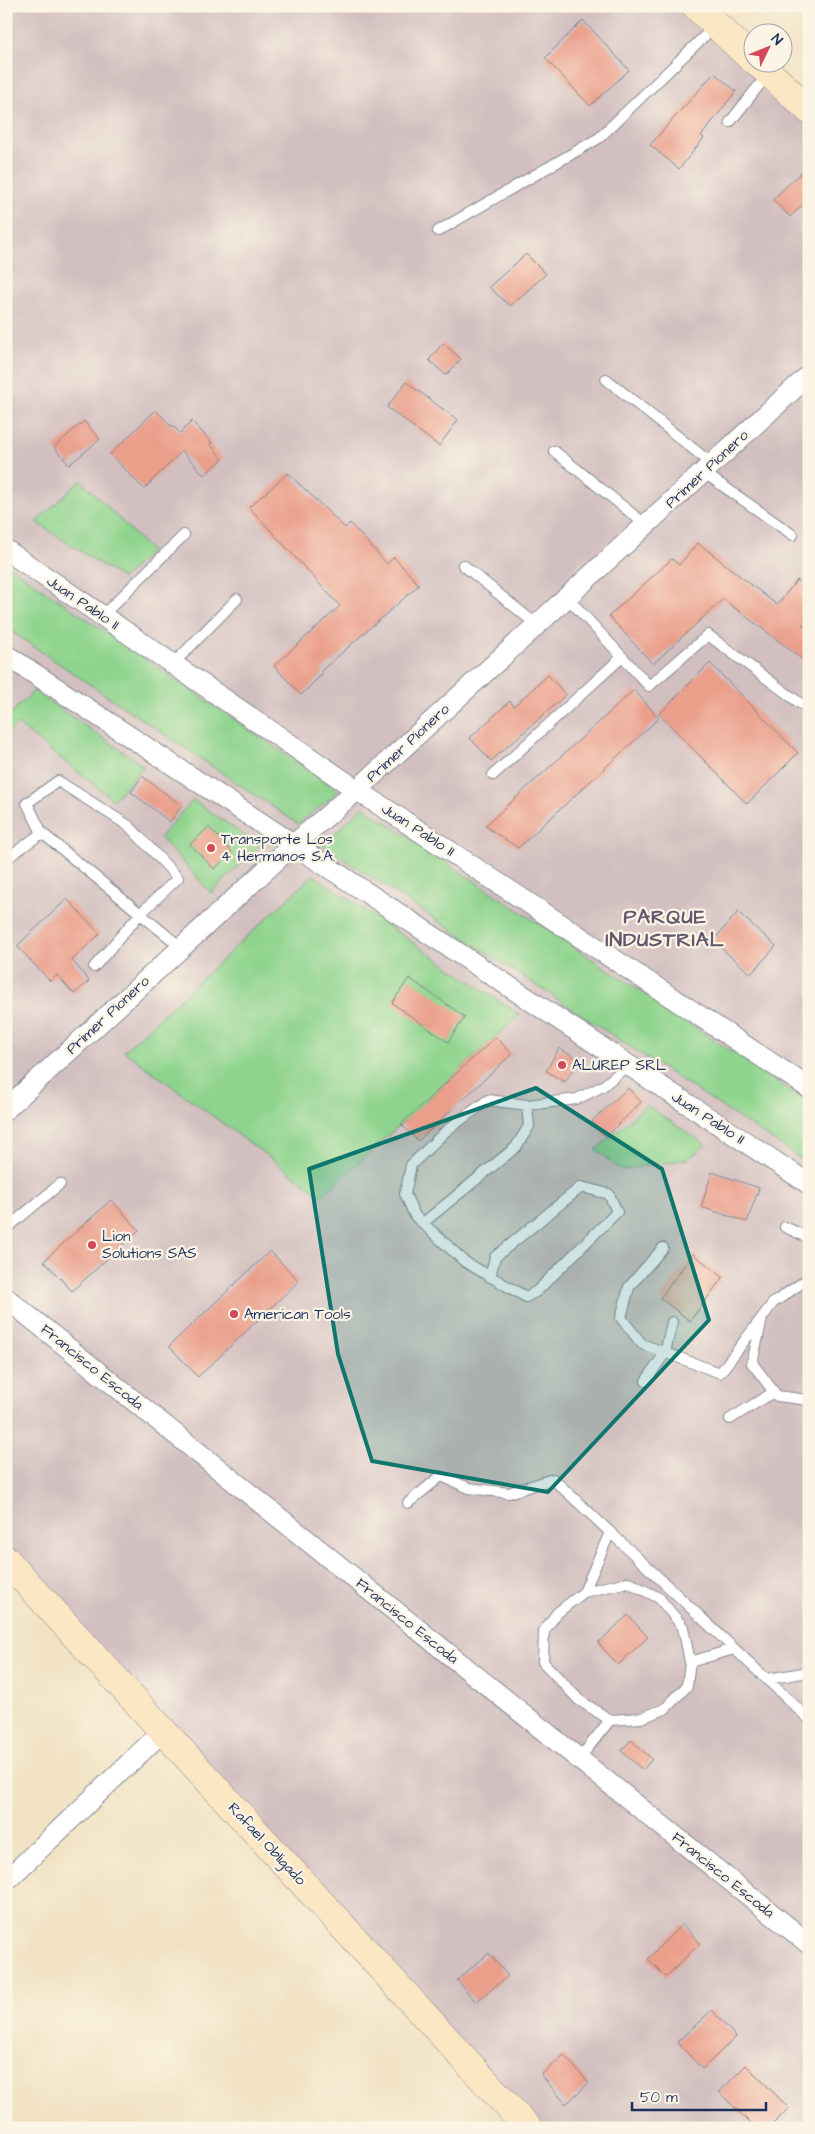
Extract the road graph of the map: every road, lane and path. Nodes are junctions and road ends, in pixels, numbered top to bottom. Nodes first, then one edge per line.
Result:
1 (696, 6) edge
2 (716, 25) junction
3 (742, 49) edge
4 (755, 72) edge
5 (767, 72) edge
6 (809, 110) edge
7 (730, 122) dead end
8 (438, 231) dead end
9 (809, 375) edge
10 (606, 379) dead end
11 (554, 451) dead end
12 (708, 468) junction
13 (646, 525) junction
14 (184, 535) dead end
15 (792, 535) dead end
16 (6, 550) edge
17 (463, 565) dead end
18 (567, 597) junction
19 (237, 599) dead end
20 (102, 616) junction
21 (537, 625) junction
22 (6, 654) edge
23 (622, 657) junction
24 (173, 664) junction
25 (801, 704) dead end
26 (493, 775) dead end
27 (357, 790) junction
28 (42, 833) junction
29 (293, 846) junction
30 (6, 859) edge
31 (140, 914) junction
32 (182, 948) junction
33 (94, 967) dead end
34 (628, 1065) junction
35 (809, 1088) edge
36 (527, 1105) junction
37 (6, 1109) edge
38 (60, 1184) dead end
39 (809, 1184) edge
40 (423, 1223) junction
41 (785, 1227) dead end
42 (6, 1229) edge
43 (809, 1238) edge
44 (663, 1248) dead end
45 (490, 1277) junction
46 (809, 1278) edge
47 (6, 1298) edge
48 (763, 1316) junction
49 (672, 1322) dead end
50 (665, 1353) junction
51 (646, 1381) dead end
52 (774, 1392) junction
53 (809, 1400) edge
54 (730, 1419) dead end
55 (408, 1503) dead end
56 (610, 1532) junction
57 (6, 1560) edge
58 (584, 1592) junction
59 (734, 1648) junction
60 (690, 1662) junction
61 (809, 1672) edge
62 (767, 1680) junction
63 (809, 1719) edge
64 (610, 1720) junction
65 (163, 1731) junction
66 (579, 1759) junction
67 (6, 1881) edge
68 (809, 1944) edge
69 (528, 2128) edge

1 - 2 street
2 - 3 street
2 - 8 lane
4 - 7 lane
5 - 6 street
9 - 12 street, Primer Pionero
10 - 12 lane
11 - 13 lane
12 - 13 street, Primer Pionero
12 - 15 lane
13 - 18 street, Primer Pionero
14 - 20 lane
16 - 20 street, Juan Pablo II
17 - 21 lane
18 - 21 street, Primer Pionero
18 - 23 lane
19 - 24 lane
20 - 24 street, Juan Pablo II
21 - 27 street, Primer Pionero
22 - 29 street, Juan Pablo II
23 - 25 lane
23 - 26 lane
24 - 27 street, Juan Pablo II
27 - 29 street, Primer Pionero
27 - 35 street, Juan Pablo II
28 - 30 lane
28 - 31 lane
28 - 31 lane
29 - 32 street, Primer Pionero
29 - 34 street, Juan Pablo II
31 - 32 lane
31 - 33 lane
32 - 37 street, Primer Pionero
34 - 36 lane
34 - 39 street, Juan Pablo II
36 - 40 lane
36 - 40 lane
38 - 42 lane
40 - 45 lane
41 - 43 lane
44 - 50 lane
45 - 45 lane
46 - 48 lane
47 - 66 street, Francisco Escoda
48 - 50 lane
48 - 52 lane
49 - 50 lane
50 - 51 lane
52 - 53 lane
52 - 54 lane
55 - 56 lane
56 - 58 lane
56 - 59 lane
57 - 65 street, Rafael Obligado
58 - 60 lane
58 - 64 lane
59 - 60 lane
59 - 62 lane
60 - 64 lane
61 - 62 lane
62 - 63 lane
64 - 66 lane
65 - 67 street
65 - 69 street, Rafael Obligado
66 - 68 street, Francisco Escoda

